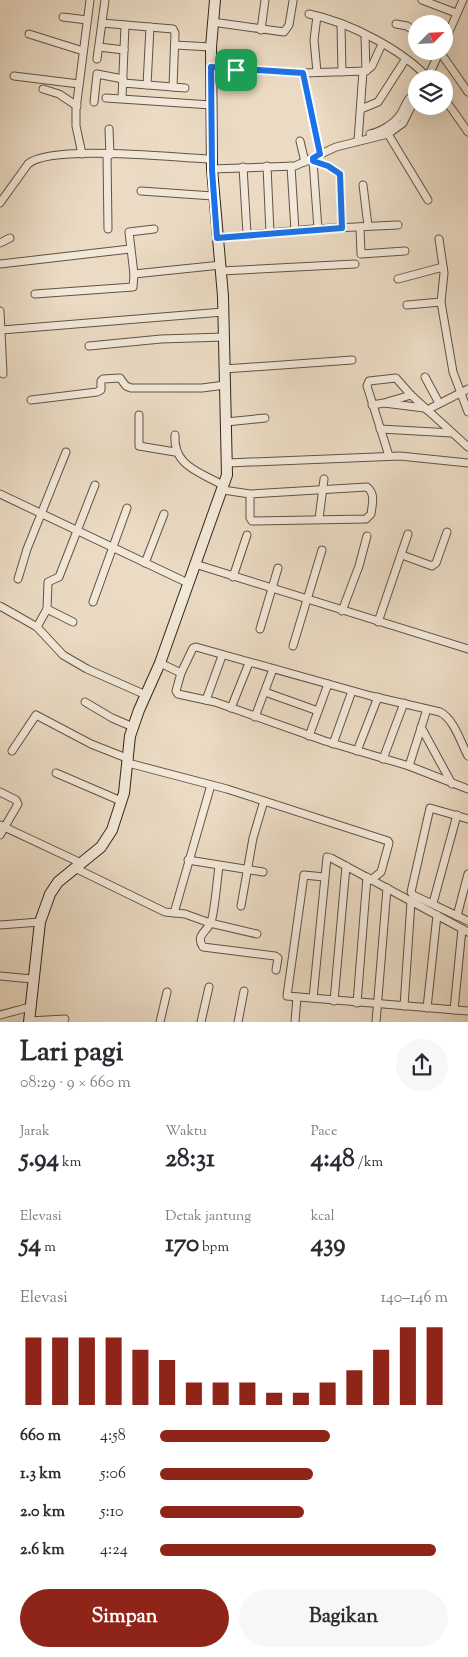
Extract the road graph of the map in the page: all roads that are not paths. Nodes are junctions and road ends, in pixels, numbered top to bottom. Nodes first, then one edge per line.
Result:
1 (89, 0) edge
2 (105, 0) edge
3 (213, 0) edge
4 (265, 0) edge
5 (422, 0) edge
6 (463, 0) edge
7 (293, 1) edge
8 (456, 13) junction
9 (309, 14) dead end
10 (317, 16) junction
11 (63, 17) dead end
12 (87, 20) junction
13 (453, 20) edge
14 (212, 22) junction
15 (102, 23) junction
16 (341, 24) junction
17 (396, 24) dead end
18 (125, 25) junction
19 (150, 27) junction
20 (408, 27) edge
21 (261, 30) junction
22 (29, 34) dead end
23 (366, 36) junction
24 (382, 44) junction
25 (175, 45) junction
26 (99, 47) junction
27 (211, 47) junction
28 (124, 50) junction
29 (83, 51) junction
30 (97, 59) dead end
31 (405, 60) junction
32 (443, 60) edge
33 (211, 67) junction
34 (418, 70) edge
35 (364, 71) junction
36 (317, 72) junction
37 (342, 72) junction
38 (303, 73) junction
39 (14, 76) dead end
40 (123, 81) junction
41 (79, 84) junction
42 (147, 85) junction
43 (173, 87) junction
44 (186, 88) dead end
45 (43, 89) dead end
46 (468, 92) edge
47 (106, 98) dead end
48 (122, 98) junction
49 (94, 102) dead end
50 (408, 102) edge
51 (210, 105) junction
52 (77, 106) junction
53 (361, 108) junction
54 (453, 111) edge
55 (408, 112) edge
56 (109, 129) dead end
57 (468, 132) edge
58 (388, 134) junction
59 (358, 138) junction
60 (300, 141) dead end
61 (82, 154) junction
62 (320, 154) junction
63 (108, 155) junction
64 (313, 159) junction
65 (305, 162) junction
66 (212, 164) junction
67 (242, 166) junction
68 (267, 166) junction
69 (291, 166) junction
70 (363, 185) dead end
71 (141, 191) dead end
72 (213, 196) junction
73 (428, 200) dead end
74 (0, 203) edge
75 (398, 225) dead end
76 (364, 227) junction
77 (342, 228) junction
78 (108, 229) dead end
79 (154, 229) dead end
80 (318, 229) junction
81 (295, 230) junction
82 (270, 233) junction
83 (248, 234) junction
84 (10, 238) dead end
85 (217, 238) junction
86 (439, 239) dead end
87 (0, 243) edge
88 (130, 249) junction
89 (405, 251) dead end
90 (0, 264) edge
91 (355, 264) dead end
92 (443, 267) junction
93 (221, 268) junction
94 (134, 274) junction
95 (398, 279) dead end
96 (35, 294) dead end
97 (441, 302) junction
98 (407, 306) dead end
99 (0, 310) edge
100 (223, 312) junction
101 (2, 330) junction
102 (224, 337) junction
103 (89, 346) dead end
104 (352, 360) dead end
105 (224, 368) junction
106 (3, 374) dead end
107 (425, 377) dead end
108 (225, 385) junction
109 (468, 389) edge
110 (459, 393) junction
111 (411, 395) junction
112 (31, 400) dead end
113 (384, 403) junction
114 (439, 403) junction
115 (372, 405) junction
116 (426, 409) junction
117 (468, 412) edge
118 (139, 415) dead end
119 (265, 418) dead end
120 (226, 422) junction
121 (380, 429) junction
122 (452, 433) junction
123 (175, 435) dead end
124 (468, 447) edge
125 (66, 452) dead end
126 (175, 452) junction
127 (389, 456) junction
128 (228, 463) junction
129 (468, 463) edge
130 (324, 479) dead end
131 (95, 485) dead end
132 (224, 488) junction
133 (324, 489) junction
134 (0, 494) edge
135 (250, 494) junction
136 (127, 508) dead end
137 (42, 514) junction
138 (164, 514) dead end
139 (319, 519) junction
140 (76, 530) junction
141 (448, 532) dead end
142 (408, 534) dead end
143 (247, 535) dead end
144 (367, 536) dead end
145 (112, 547) junction
146 (322, 550) dead end
147 (402, 555) junction
148 (145, 563) junction
149 (194, 564) junction
150 (278, 568) dead end
151 (233, 577) junction
152 (18, 579) dead end
153 (188, 583) junction
154 (271, 588) junction
155 (306, 600) junction
156 (93, 602) dead end
157 (0, 606) edge
158 (46, 609) junction
159 (342, 611) junction
160 (73, 622) dead end
161 (378, 622) junction
162 (37, 627) junction
163 (260, 629) dead end
164 (293, 646) dead end
165 (468, 649) edge
166 (222, 656) junction
167 (160, 663) junction
168 (249, 663) junction
169 (273, 669) junction
170 (181, 673) junction
171 (328, 684) junction
172 (352, 691) junction
173 (265, 692) junction
174 (146, 695) junction
175 (378, 697) junction
176 (206, 700) junction
177 (85, 702) dead end
178 (404, 703) junction
179 (231, 708) junction
180 (427, 709) junction
181 (318, 712) junction
182 (255, 717) junction
183 (133, 727) junction
184 (422, 727) junction
185 (309, 736) junction
186 (333, 744) junction
187 (12, 751) dead end
188 (357, 751) junction
189 (468, 756) edge
190 (383, 758) junction
191 (128, 761) junction
192 (409, 766) junction
193 (56, 773) dead end
194 (452, 784) junction
195 (211, 785) junction
196 (468, 789) edge
197 (0, 792) edge
198 (121, 801) junction
199 (264, 801) junction
200 (457, 815) junction
201 (468, 819) edge
202 (2, 826) edge
203 (0, 835) edge
204 (188, 860) junction
205 (78, 865) junction
206 (219, 866) junction
207 (346, 866) junction
208 (247, 869) junction
209 (264, 872) dead end
210 (468, 874) edge
211 (324, 877) junction
212 (369, 878) junction
213 (387, 888) junction
214 (411, 902) junction
215 (433, 903) junction
216 (241, 906) dead end
217 (174, 913) junction
218 (437, 915) junction
219 (457, 916) junction
220 (468, 921) edge
221 (40, 922) junction
222 (210, 923) junction
223 (0, 924) edge
224 (465, 930) edge
225 (257, 934) dead end
226 (276, 970) dead end
227 (0, 976) edge
228 (32, 979) junction
229 (209, 986) dead end
230 (244, 991) dead end
231 (167, 992) dead end
232 (297, 997) junction
233 (313, 998) junction
234 (334, 1001) junction
235 (357, 1003) junction
236 (378, 1004) junction
237 (404, 1006) junction
238 (30, 1007) junction
239 (427, 1008) junction
240 (454, 1010) junction
241 (468, 1011) edge
242 (0, 1015) edge
243 (66, 1019) dead end
244 (29, 1021) edge
245 (160, 1022) edge
246 (200, 1022) edge
247 (238, 1022) edge
248 (295, 1022) edge
249 (376, 1022) edge

1 - 12 street
2 - 15 street
3 - 14 main road
4 - 21 street
5 - 8 street
6 - 8 street
7 - 21 street
8 - 13 street
9 - 10 street
10 - 16 street
10 - 36 street
11 - 12 street
12 - 29 street
14 - 21 street
14 - 27 main road
15 - 18 street
15 - 26 street
16 - 23 street
16 - 37 street
17 - 20 street
18 - 19 street
18 - 28 street
19 - 25 street
19 - 42 street
22 - 29 street
23 - 24 street
23 - 35 street
24 - 31 street
24 - 35 street
25 - 27 street
25 - 43 street
26 - 28 street
26 - 30 street
27 - 33 main road
28 - 40 street
29 - 41 street
31 - 34 street
31 - 53 street
32 - 46 street
33 - 38 street
33 - 51 main road
35 - 37 street
35 - 53 street
36 - 37 street
36 - 38 street
38 - 62 street
39 - 41 street
40 - 42 street
40 - 48 street
40 - 49 street
41 - 52 street
42 - 43 street
43 - 44 street
45 - 52 street
47 - 48 street
48 - 51 street
50 - 59 street
51 - 66 main road
52 - 61 street
53 - 59 street
54 - 57 street
55 - 58 street
56 - 63 street
58 - 59 street
58 - 73 street
59 - 62 street
60 - 65 street
61 - 63 street
61 - 74 street
62 - 64 street
63 - 66 street
63 - 78 street
64 - 65 street
64 - 77 street
64 - 80 street
65 - 69 street
66 - 67 street
66 - 72 main road
67 - 68 street
67 - 83 street
68 - 69 street
68 - 82 street
69 - 81 street
70 - 76 street
71 - 72 street
72 - 85 main road
75 - 76 street
76 - 77 street
76 - 89 street
77 - 80 street
79 - 88 street
80 - 81 street
81 - 82 street
82 - 83 street
83 - 85 street
84 - 87 street
85 - 93 main road
86 - 92 street
88 - 90 street
88 - 94 street
91 - 93 street
92 - 95 street
92 - 97 street
93 - 94 street
93 - 100 main road
94 - 96 street
97 - 98 street
97 - 110 street
99 - 101 street
100 - 101 street
100 - 102 main road
101 - 106 street
102 - 103 street
102 - 105 main road
104 - 105 street
105 - 108 main road
107 - 114 street
108 - 112 street
108 - 120 main road
109 - 110 street
110 - 114 street
110 - 117 street
111 - 113 street
111 - 115 street
111 - 116 street
113 - 115 street
113 - 116 street
114 - 116 street
115 - 121 street
116 - 122 street
118 - 126 street
119 - 120 street
120 - 128 main road
121 - 122 street
121 - 127 street
122 - 124 street
123 - 126 street
125 - 137 street
126 - 132 street
127 - 128 street
127 - 129 street
128 - 132 main road
130 - 133 street
131 - 140 street
132 - 135 street
132 - 149 main road
133 - 135 street
133 - 139 street
133 - 139 street
134 - 137 street
135 - 139 street
136 - 145 street
137 - 140 street
137 - 152 street
138 - 148 street
140 - 145 street
140 - 158 street
141 - 147 street
142 - 147 street
143 - 151 street
144 - 159 street
145 - 148 street
145 - 156 street
146 - 155 street
147 - 161 street
148 - 153 street
149 - 151 street
149 - 153 main road
150 - 154 street
151 - 154 street
153 - 167 main road
154 - 155 street
154 - 163 street
155 - 159 street
155 - 164 street
157 - 162 street
158 - 160 street
158 - 162 street
159 - 161 street
161 - 165 street
162 - 174 street
166 - 168 street
166 - 170 street
166 - 176 street
167 - 170 street
167 - 174 main road
168 - 169 street
168 - 179 street
169 - 171 street
169 - 173 street
170 - 176 street
171 - 172 street
171 - 181 street
172 - 175 street
172 - 186 street
173 - 181 street
173 - 182 street
174 - 183 main road
175 - 178 street
175 - 188 street
176 - 179 street
177 - 183 street
178 - 180 street
178 - 190 street
179 - 182 street
180 - 184 street
180 - 189 street
181 - 185 street
182 - 185 street
183 - 191 main road
184 - 192 street
184 - 194 street
185 - 186 street
186 - 188 street
187 - 191 street
188 - 190 street
190 - 192 street
191 - 195 street
191 - 198 main road
192 - 194 street
193 - 198 street
194 - 196 street
195 - 199 street
195 - 204 street
197 - 202 street
198 - 205 main road
199 - 208 street
199 - 212 street
200 - 201 street
200 - 215 street
200 - 215 street
202 - 203 street
202 - 205 street
204 - 206 street
204 - 217 street
205 - 217 street
205 - 221 main road
206 - 208 street
206 - 222 street
207 - 211 street
207 - 212 street
207 - 234 street
208 - 209 street
208 - 216 street
210 - 219 street
211 - 232 street
211 - 233 street
212 - 213 street
212 - 235 street
213 - 214 street
213 - 236 street
214 - 218 street
214 - 237 street
215 - 219 street
217 - 222 street
218 - 224 street
218 - 239 street
219 - 220 street
221 - 223 street
221 - 228 main road
222 - 225 street
222 - 226 street
224 - 240 street
227 - 228 street
228 - 238 main road
229 - 246 street
230 - 247 street
231 - 245 street
232 - 233 street
232 - 248 street
233 - 234 street
234 - 235 street
235 - 236 street
236 - 237 street
236 - 249 street
237 - 239 street
238 - 242 street
238 - 244 main road
239 - 240 street
240 - 241 street
243 - 244 street

